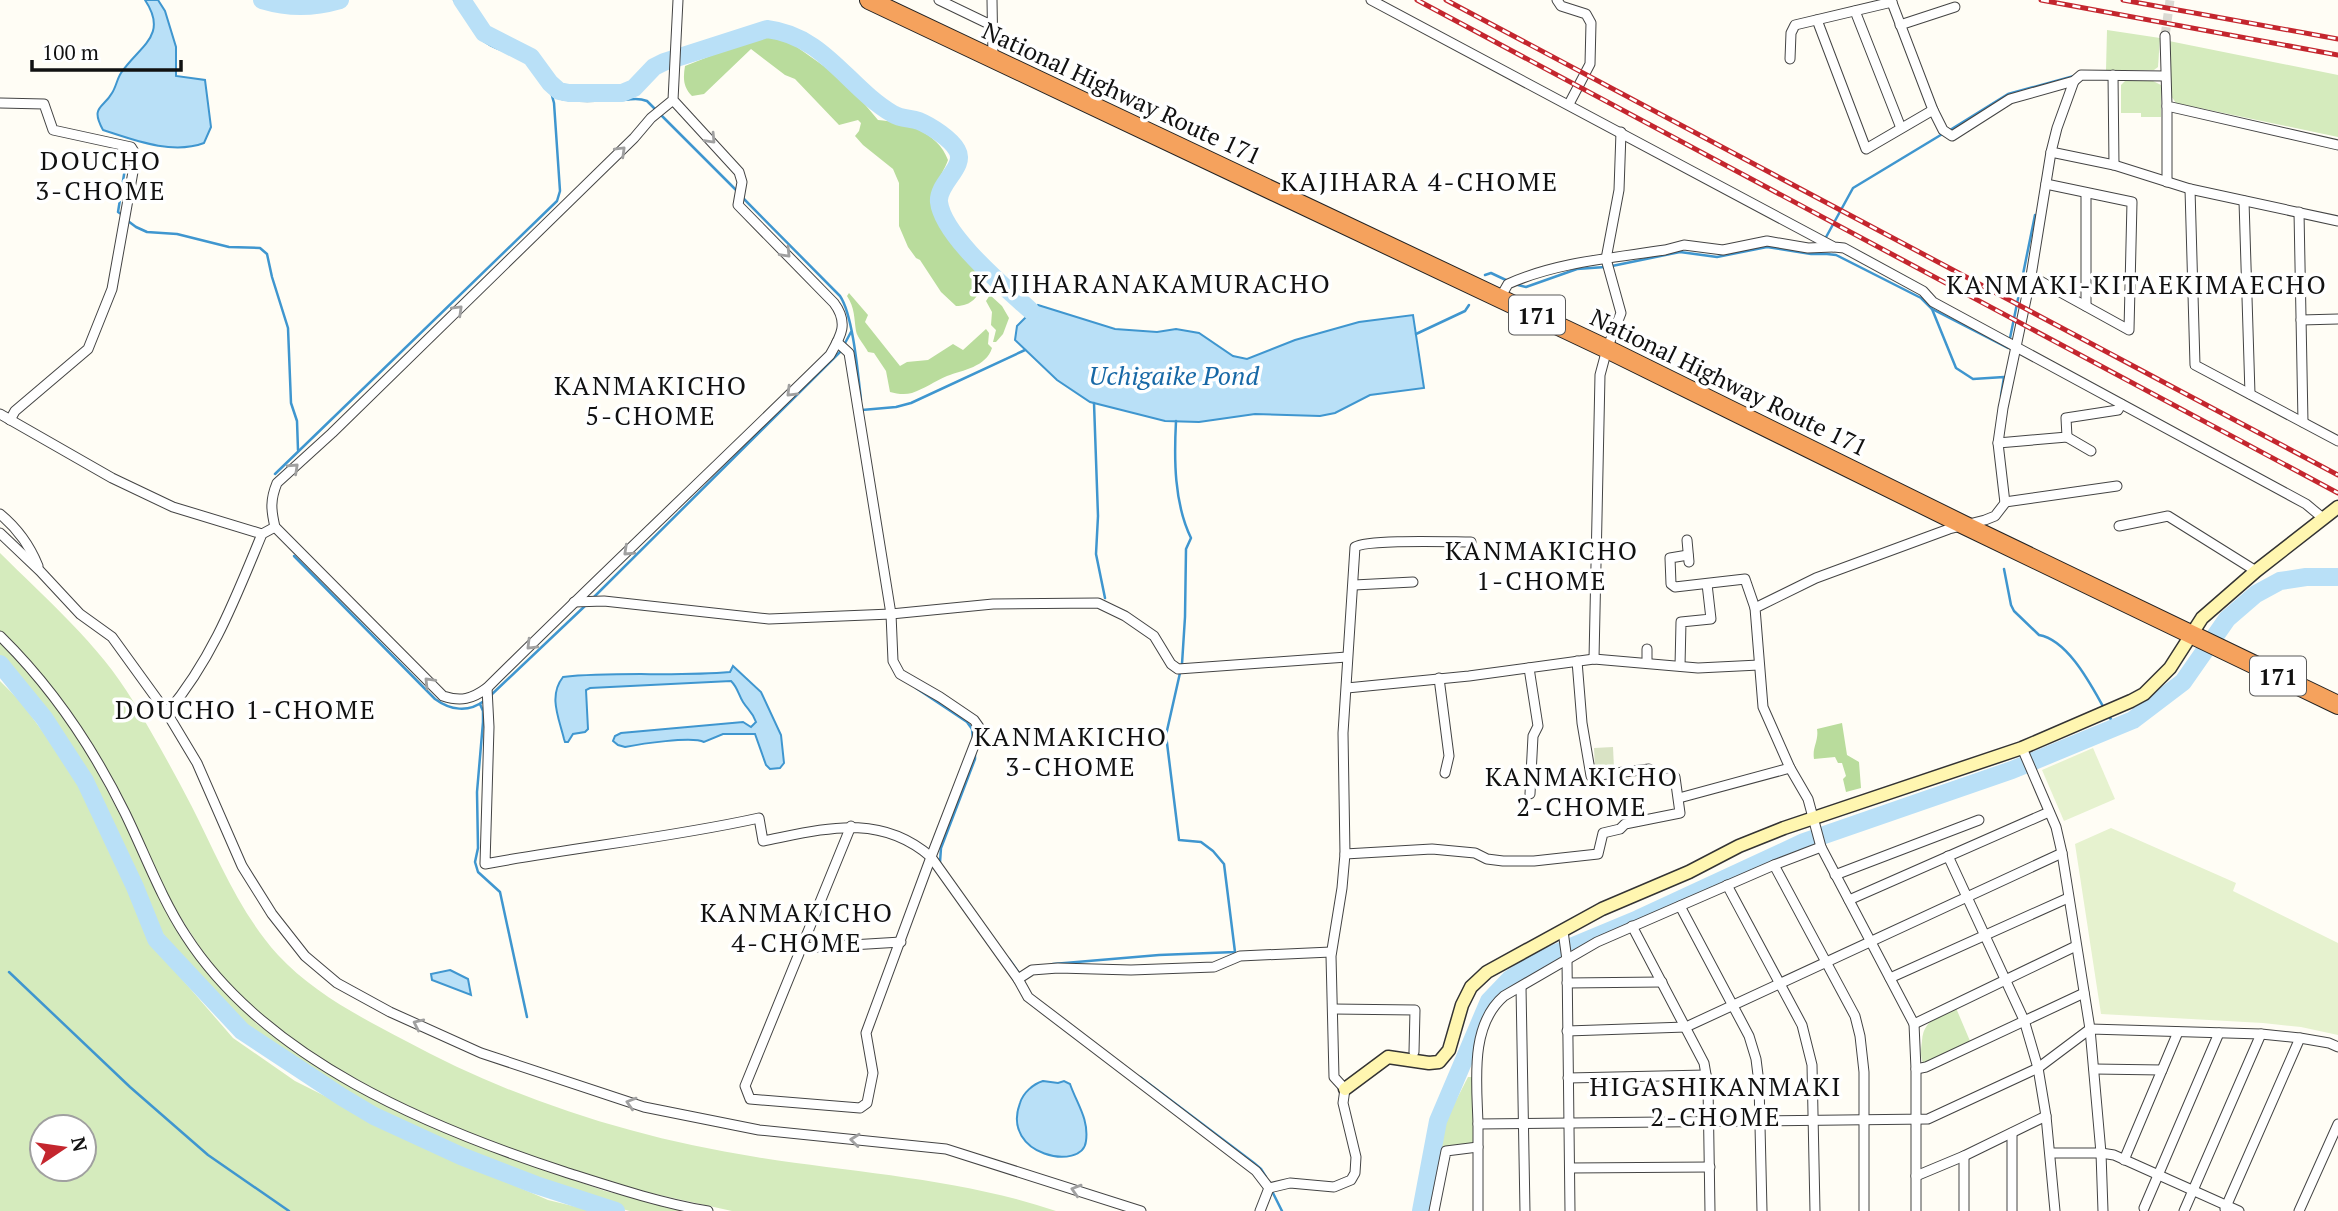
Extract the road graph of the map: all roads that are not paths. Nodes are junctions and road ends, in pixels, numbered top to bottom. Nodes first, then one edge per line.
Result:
1 (678, 0) edge
2 (869, 0) edge
3 (939, 0) edge
4 (992, 0) edge
5 (1371, 0) edge
6 (1557, 0) edge
7 (1892, 1) edge
8 (1955, 6) dead end
9 (1855, 10) junction
10 (1817, 20) junction
11 (1900, 25) junction
12 (993, 26) junction
13 (2165, 36) tunnel mouth
14 (1790, 59) dead end
15 (993, 60) junction
16 (2113, 75) junction
17 (2165, 75) junction
18 (2074, 81) junction
19 (673, 100) junction
20 (0, 103) edge
21 (1569, 104) junction
22 (2166, 106) junction
23 (1933, 110) junction
24 (1901, 128) junction
25 (1621, 132) junction
26 (2338, 145) edge
27 (2051, 152) junction
28 (2114, 165) junction
29 (2167, 182) junction
30 (2046, 184) junction
31 (2190, 189) junction
32 (2087, 193) junction
33 (2245, 201) junction
34 (2299, 212) junction
35 (2338, 221) edge
36 (1823, 245) junction
37 (1606, 259) junction
38 (2031, 276) junction
39 (1508, 287) junction
40 (2086, 306) junction
41 (2338, 319) edge
42 (2301, 320) junction
43 (837, 342) junction
44 (2015, 346) junction
45 (1607, 349) junction
46 (2250, 394) junction
47 (2121, 404) junction
48 (0, 414) edge
49 (10, 420) junction
50 (2303, 422) junction
51 (2067, 438) junction
52 (2338, 441) edge
53 (1998, 443) junction
54 (2091, 451) dead end
55 (2117, 486) dead end
56 (2003, 505) junction
57 (2333, 513) edge
58 (0, 514) edge
59 (1964, 525) junction
60 (2119, 526) dead end
61 (275, 527) junction
62 (0, 533) edge
63 (262, 534) junction
64 (1688, 540) dead end
65 (1471, 542) dead end
66 (2256, 570) junction
67 (40, 571) junction
68 (1413, 582) dead end
69 (1354, 584) junction
70 (1707, 584) junction
71 (574, 602) junction
72 (1755, 608) junction
73 (891, 614) junction
74 (0, 636) edge
75 (2196, 636) junction
76 (1647, 649) dead end
77 (1347, 657) junction
78 (1594, 659) junction
79 (1577, 661) junction
80 (1647, 662) junction
81 (1759, 665) junction
82 (1680, 666) junction
83 (1529, 668) junction
84 (1439, 678) junction
85 (487, 688) junction
86 (1347, 688) junction
87 (2338, 705) edge
88 (167, 713) junction
89 (2023, 752) junction
90 (1790, 768) junction
91 (1445, 773) dead end
92 (1530, 794) dead end
93 (1679, 798) junction
94 (2049, 812) junction
95 (1814, 820) junction
96 (1979, 820) dead end
97 (851, 826) junction
98 (1821, 847) junction
99 (1345, 853) junction
100 (2062, 853) junction
101 (1948, 856) junction
102 (931, 857) junction
103 (1774, 865) junction
104 (1835, 875) junction
105 (1727, 885) junction
106 (1966, 897) junction
107 (2068, 898) junction
108 (1849, 900) junction
109 (1680, 906) junction
110 (1632, 926) junction
111 (1563, 931) junction
112 (1984, 936) junction
113 (1871, 940) junction
114 (901, 942) junction
115 (2076, 946) junction
116 (802, 948) junction
117 (1331, 952) junction
118 (1567, 960) junction
119 (1826, 961) junction
120 (1890, 978) junction
121 (1018, 979) junction
122 (2004, 979) junction
123 (1662, 982) junction
124 (1567, 983) junction
125 (1780, 983) junction
126 (1521, 987) junction
127 (2084, 993) junction
128 (1732, 1005) junction
129 (1333, 1009) junction
130 (2024, 1020) junction
131 (1914, 1024) junction
132 (1686, 1027) junction
133 (2090, 1029) junction
134 (1567, 1031) junction
135 (2178, 1031) junction
136 (2219, 1033) junction
137 (2261, 1034) junction
138 (2300, 1038) junction
139 (2338, 1047) edge
140 (1414, 1052) dead end
141 (2038, 1068) junction
142 (1916, 1069) junction
143 (2094, 1069) junction
144 (2162, 1070) junction
145 (1706, 1074) junction
146 (1568, 1078) junction
147 (1345, 1089) junction
148 (2046, 1116) junction
149 (1814, 1120) junction
150 (1864, 1120) junction
151 (1915, 1120) junction
152 (1709, 1121) junction
153 (1760, 1121) junction
154 (1523, 1123) junction
155 (1569, 1123) junction
156 (1478, 1124) junction
157 (2338, 1124) edge
158 (2012, 1133) junction
159 (1478, 1147) junction
160 (2051, 1153) junction
161 (2101, 1153) junction
162 (1964, 1156) junction
163 (2124, 1160) junction
164 (1710, 1167) junction
165 (1570, 1168) junction
166 (1916, 1176) junction
167 (2158, 1176) junction
168 (1269, 1188) junction
169 (2193, 1191) junction
170 (2144, 1208) dead end
171 (2226, 1208) edge
172 (709, 1211) edge
173 (1141, 1211) edge
174 (1260, 1211) edge
175 (1434, 1211) edge
176 (1478, 1211) edge
177 (1525, 1211) edge
178 (1570, 1211) edge
179 (1710, 1211) edge
180 (1762, 1211) edge
181 (1815, 1211) edge
182 (1864, 1211) edge
183 (1916, 1211) edge
184 (1964, 1211) edge
185 (2012, 1211) edge
186 (2055, 1211) edge
187 (2103, 1211) edge
188 (2184, 1211) edge
189 (2239, 1211) edge
190 (2300, 1211) edge

1 - 19 street
2 - 15 highway, National Highway Route 171 / 171
3 - 12 street
4 - 12 street
5 - 21 street
6 - 21 street
7 - 9 street
7 - 11 street
8 - 11 street
9 - 10 street
9 - 24 street
10 - 14 street
10 - 24 street
11 - 23 street
12 - 15 street
13 - 17 street
15 - 39 highway, National Highway Route 171 / 171
16 - 17 street
16 - 18 street
16 - 28 street
17 - 22 street
18 - 23 street
18 - 27 street
19 -> 43 street
61 -> 19 street
20 - 49 street
21 - 25 street
22 - 26 street
22 - 29 street
23 - 24 street
25 - 36 street
25 - 37 street
27 - 28 street
27 - 30 street
28 - 29 street
29 - 31 street
30 - 32 street
30 - 38 street
31 - 33 street
31 - 46 street
32 - 40 street
32 - 40 street
33 - 34 street
33 - 46 street
34 - 35 street
34 - 42 street
36 - 37 street
36 - 44 street
37 - 39 street
37 - 45 street
38 - 40 street
38 - 44 street
39 - 45 highway, National Highway Route 171 / 171
41 - 42 street
42 - 50 street
43 -> 71 street
43 - 73 street
44 - 47 street
44 - 53 street
45 - 59 highway, National Highway Route 171 / 171
45 - 78 street
46 - 50 street
47 - 51 street
47 - 57 street
48 - 49 street
49 - 63 street
50 - 52 street
51 - 53 street
51 - 54 street
53 - 56 street
55 - 56 street
56 - 59 street
57 - 66 street
58 - 67 street
59 - 72 street
59 - 75 highway, National Highway Route 171 / 171
60 - 66 street
61 - 63 street
85 -> 61 street
62 - 67 street
63 - 88 street
64 - 70 street
65 - 69 street
66 - 75 street
67 - 88 street
68 - 69 street
69 - 77 street
70 - 72 street
70 - 82 street
71 - 73 street
71 -> 85 street
72 - 81 street
73 - 77 street
73 - 102 street
74 - 172 street
75 - 87 highway, National Highway Route 171 / 171
75 - 89 street
76 - 80 street
77 - 86 street
78 - 79 street
78 - 80 street
79 - 83 street
79 - 93 street
80 - 82 street
81 - 82 street
81 - 90 street
83 - 84 street
83 - 92 street
84 - 86 street
84 - 91 street
85 - 97 street
86 - 99 street
173 -> 88 street
89 - 94 street
89 - 95 street
90 - 93 street
90 - 95 street
93 - 99 street
94 - 100 street
94 - 101 street
95 - 98 street
95 - 111 street
96 - 104 street
97 - 102 street
97 - 116 street
98 - 103 street
98 - 104 street
99 - 117 street
100 - 106 street
100 - 107 street
101 - 106 street
101 - 108 street
102 - 114 street
102 - 121 street
103 - 105 street
103 - 119 street
104 - 108 street
105 - 109 street
105 - 125 street
106 - 112 street
106 - 113 street
107 - 112 street
107 - 115 street
108 - 113 street
109 - 110 street
109 - 128 street
110 - 118 street
110 - 123 street
111 - 118 street
111 - 147 street
112 - 120 street
112 - 122 street
113 - 119 street
113 - 120 street
114 - 116 street
114 - 116 street
115 - 122 street
115 - 127 street
117 - 121 street
117 - 129 street
118 - 124 street
118 - 126 street
119 - 125 street
119 - 150 street
120 - 131 street
121 - 168 street
122 - 130 street
122 - 131 street
123 - 124 street
123 - 132 street
124 - 134 street
125 - 128 street
125 - 149 street
126 - 154 street
126 - 156 street
127 - 130 street
127 - 133 street
128 - 132 street
128 - 153 street
129 - 140 street
129 - 147 street
130 - 141 street
130 - 142 street
131 - 142 street
132 - 134 street
132 - 145 street
133 - 135 street
133 - 141 street
133 - 143 street
134 - 146 street
135 - 136 street
135 - 144 street
136 - 137 street
136 - 167 street
137 - 138 street
137 - 169 street
138 - 139 street
138 - 171 street
141 - 148 street
141 - 151 street
142 - 151 street
143 - 144 street
143 - 161 street
144 - 163 street
145 - 146 street
145 - 152 street
146 - 155 street
147 - 168 street
148 - 158 street
148 - 160 street
149 - 150 street
149 - 153 street
149 - 181 street
150 - 151 street
150 - 182 street
151 - 166 street
152 - 153 street
152 - 155 street
152 - 164 street
153 - 180 street
154 - 155 street
154 - 156 street
154 - 177 street
155 - 165 street
156 - 159 street
157 - 190 street
158 - 162 street
158 - 185 street
159 - 175 street
159 - 176 street
160 - 161 street
160 - 186 street
161 - 163 street
161 - 187 street
162 - 166 street
162 - 184 street
163 - 167 street
164 - 165 street
164 - 179 street
165 - 178 street
166 - 183 street
167 - 169 street
167 - 170 street
168 - 174 street
169 - 171 street
169 - 188 street
171 - 189 street

